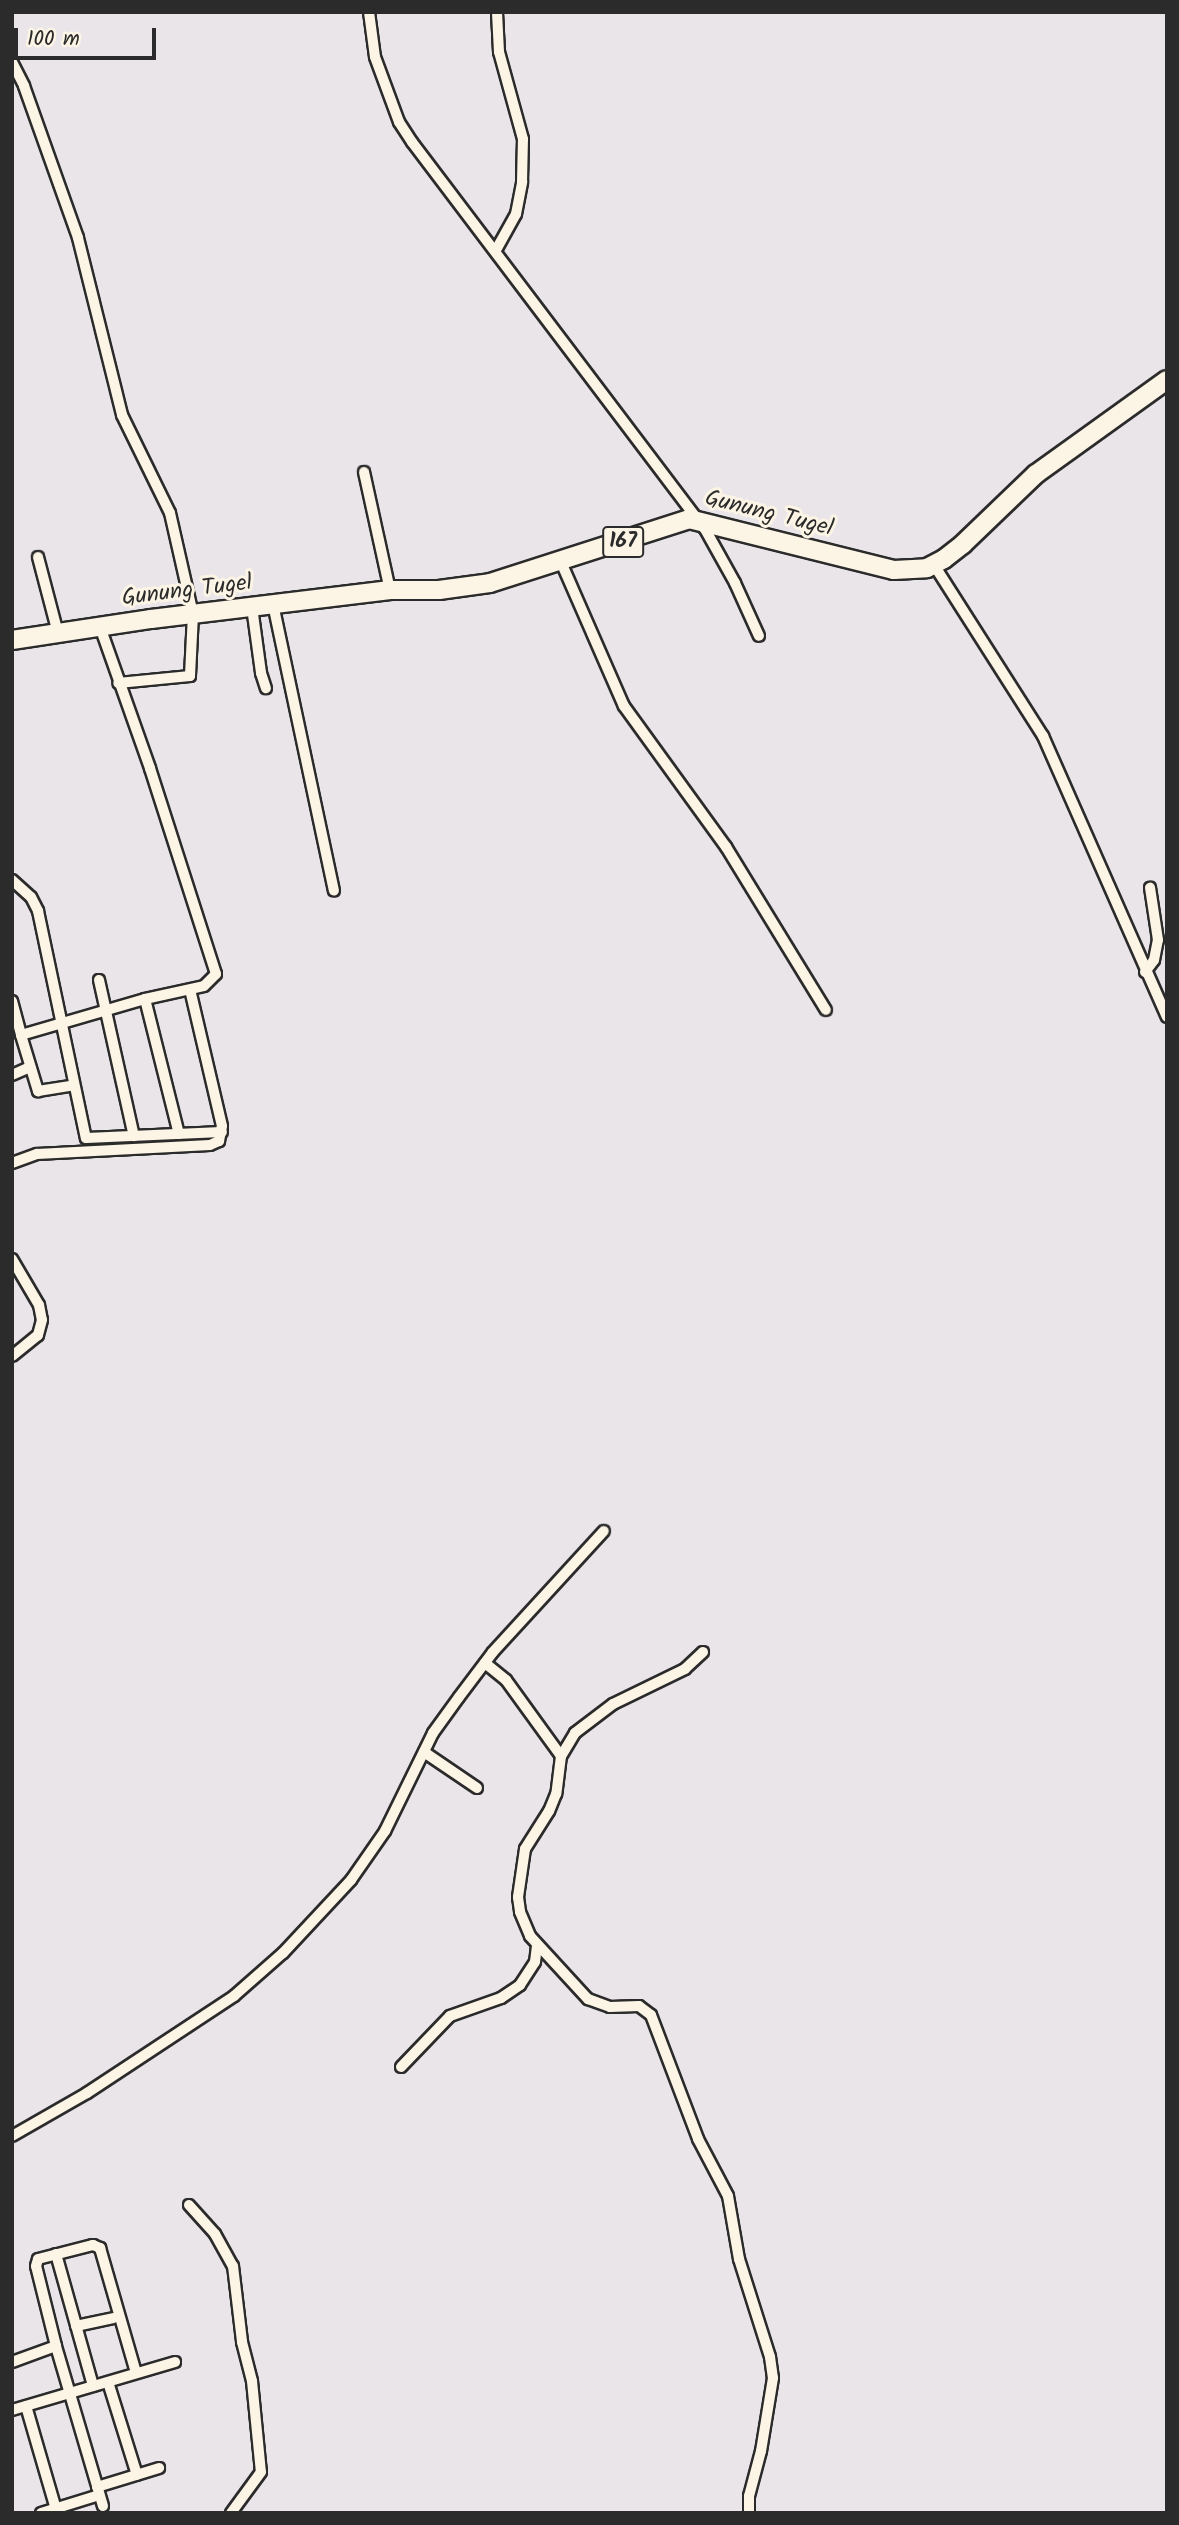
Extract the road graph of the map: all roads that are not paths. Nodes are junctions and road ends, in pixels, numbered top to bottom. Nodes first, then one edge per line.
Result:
1 (369, 12) edge
2 (497, 12) edge
3 (12, 62) edge
4 (496, 250) junction
5 (1167, 380) edge
6 (364, 472) dead end
7 (698, 519) junction
8 (38, 557) dead end
9 (561, 562) junction
10 (934, 565) junction
11 (390, 590) junction
12 (273, 604) junction
13 (251, 607) junction
14 (193, 614) junction
15 (100, 627) junction
16 (58, 633) junction
17 (759, 636) dead end
18 (12, 640) edge
19 (118, 683) junction
20 (266, 688) dead end
21 (12, 880) edge
22 (1150, 888) dead end
23 (334, 891) dead end
24 (1145, 972) junction
25 (99, 980) dead end
26 (190, 990) junction
27 (145, 999) junction
28 (12, 1001) edge
29 (104, 1010) junction
30 (827, 1010) dead end
31 (1167, 1017) edge
32 (60, 1023) junction
33 (21, 1035) junction
34 (30, 1067) junction
35 (12, 1075) edge
36 (74, 1085) junction
37 (222, 1132) junction
38 (180, 1134) junction
39 (134, 1136) junction
40 (12, 1163) edge
41 (12, 1259) edge
42 (12, 1356) edge
43 (604, 1531) dead end
44 (703, 1652) dead end
45 (485, 1663) junction
46 (424, 1752) junction
47 (561, 1756) junction
48 (477, 1788) dead end
49 (537, 1946) junction
50 (401, 2067) dead end
51 (12, 2136) edge
52 (189, 2205) dead end
53 (56, 2254) junction
54 (113, 2318) dead end
55 (76, 2326) junction
56 (56, 2346) junction
57 (12, 2361) edge
58 (175, 2362) dead end
59 (136, 2373) junction
60 (108, 2382) junction
61 (93, 2386) junction
62 (68, 2394) junction
63 (26, 2406) junction
64 (12, 2410) edge
65 (159, 2468) dead end
66 (138, 2476) junction
67 (98, 2491) junction
68 (103, 2507) dead end
69 (57, 2511) edge
70 (41, 2513) edge
71 (231, 2513) edge
72 (749, 2513) edge

1 - 4 street
2 - 4 street
3 - 14 street
4 - 7 street
5 - 10 main road, Gunung Tugel / 167
6 - 11 street
7 - 9 main road, Gunung Tugel / 167
7 - 10 main road, Gunung Tugel / 167
7 - 17 street
8 - 16 street
9 - 11 main road, Gunung Tugel / 167
9 - 30 street
10 - 24 street
11 - 12 main road, Gunung Tugel / 167
12 - 13 main road, Gunung Tugel / 167
12 - 23 street
13 - 14 main road, Gunung Tugel / 167
13 - 20 street
14 - 15 main road, Gunung Tugel / 167
14 - 19 street
15 - 16 main road, Gunung Tugel / 167
15 - 19 street
16 - 18 main road, Gunung Tugel / 167
19 - 26 street
21 - 32 street
22 - 24 street
24 - 31 street
25 - 29 street
26 - 27 street
26 - 37 street
27 - 29 street
27 - 38 street
28 - 33 street
29 - 32 street
29 - 39 street
32 - 33 street
32 - 36 street
33 - 34 street
34 - 35 street
34 - 36 street
36 - 39 street
37 - 38 street
37 - 40 street
38 - 39 street
41 - 42 street
43 - 45 street
44 - 47 street
45 - 46 street
45 - 47 street
46 - 48 street
46 - 51 street
47 - 49 street
49 - 50 street
49 - 72 street
52 - 71 street
53 - 55 street
53 - 56 street
53 - 59 street
54 - 55 street
55 - 61 street
56 - 57 street
56 - 62 street
58 - 59 street
59 - 60 street
60 - 61 street
60 - 66 street
61 - 62 street
62 - 63 street
62 - 67 street
63 - 64 street
63 - 69 street
65 - 66 street
66 - 67 street
67 - 68 street
67 - 69 street
69 - 70 street

